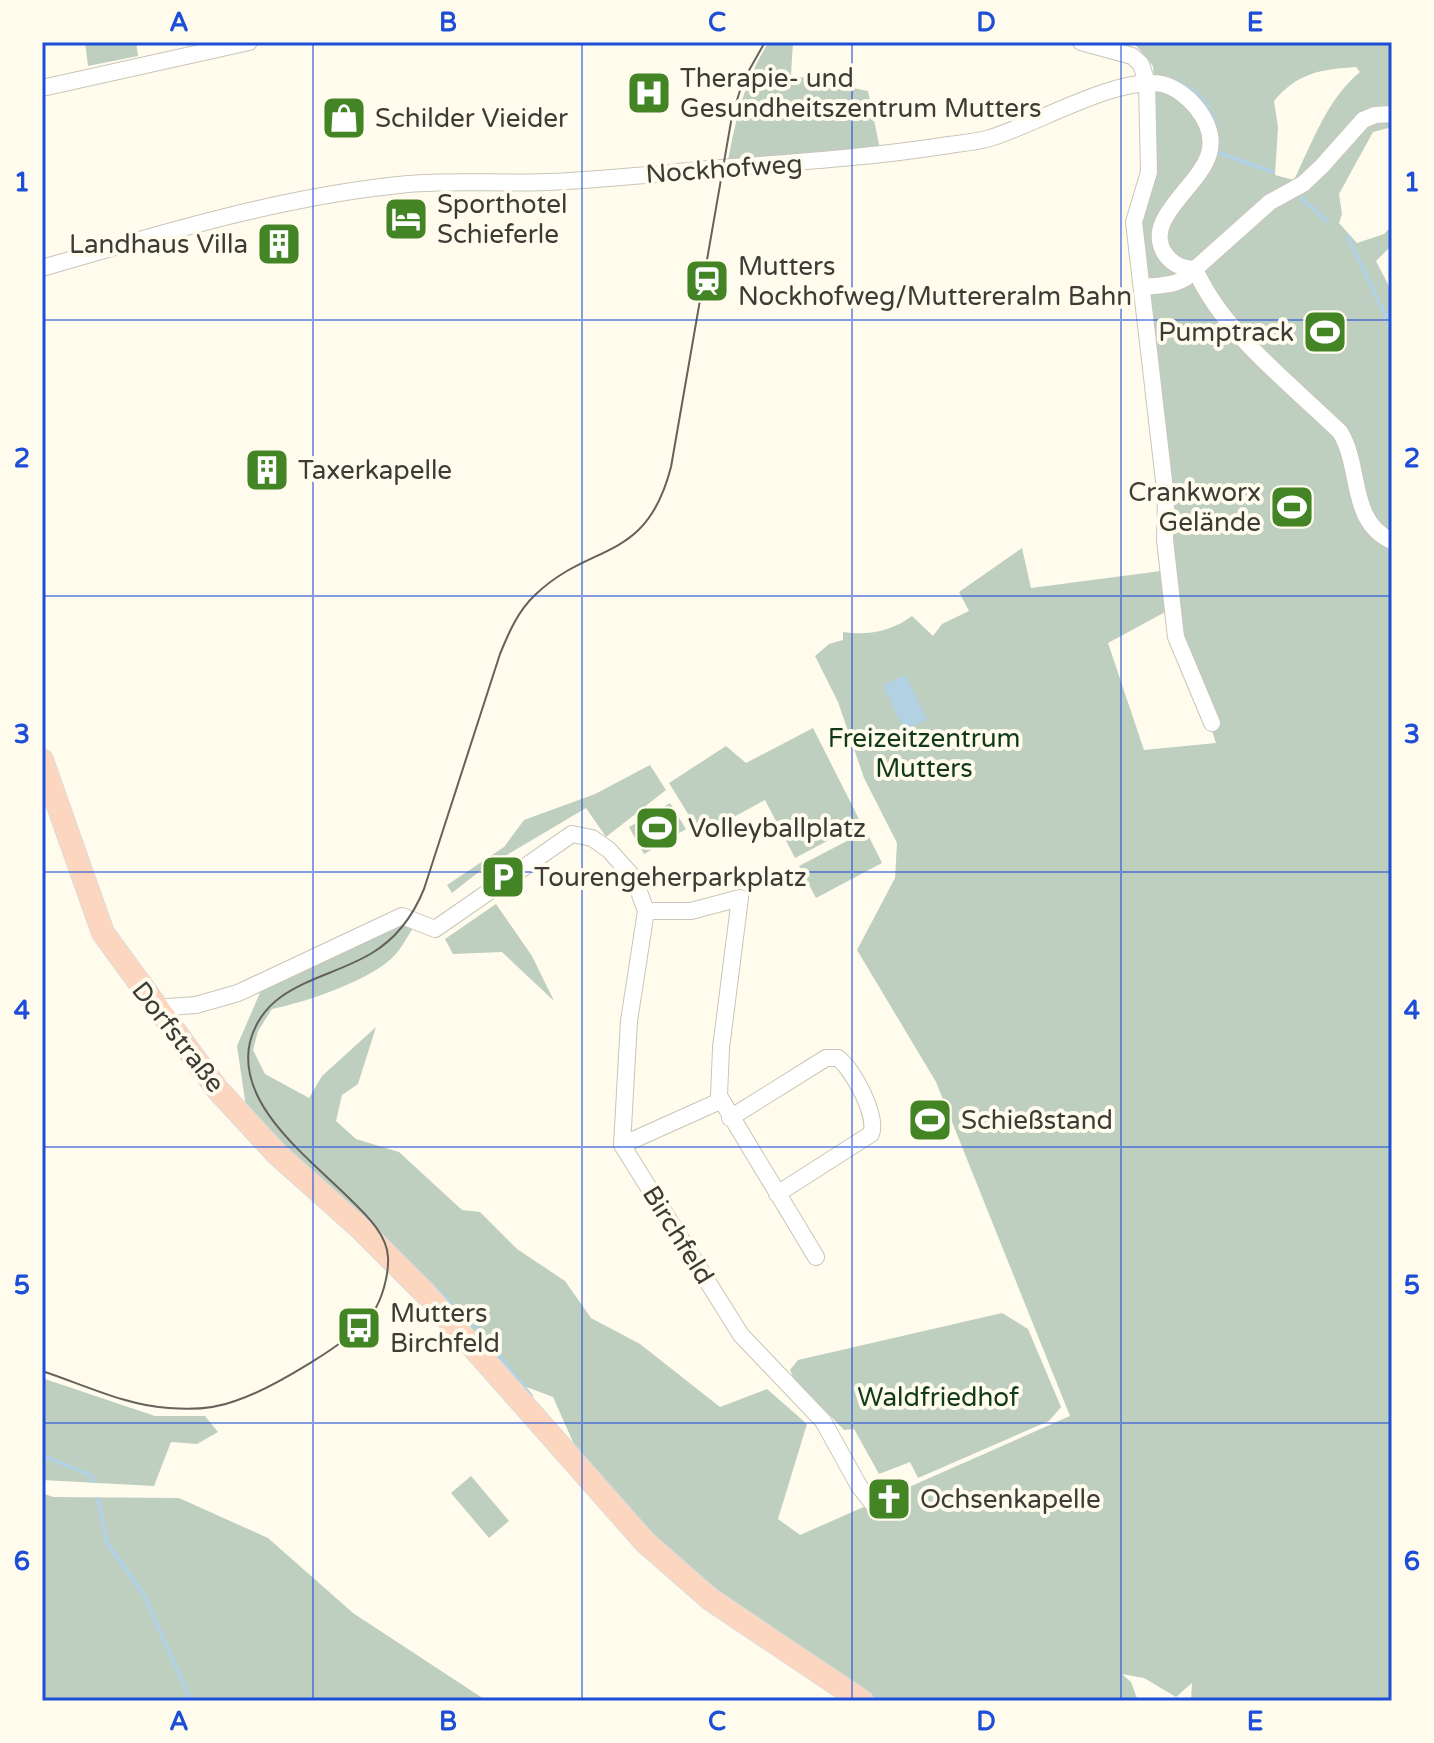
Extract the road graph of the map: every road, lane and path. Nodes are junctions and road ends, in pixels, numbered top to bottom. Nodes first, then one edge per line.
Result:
1 (249, 42) edge
2 (1081, 42) edge
3 (1147, 83) junction
4 (42, 88) edge
5 (1392, 114) edge
6 (42, 268) edge
7 (1195, 269) junction
8 (1143, 287) junction
9 (1392, 541) edge
10 (1212, 723) dead end
11 (42, 760) edge
12 (646, 911) junction
13 (154, 1008) junction
14 (720, 1101) junction
15 (730, 1118) junction
16 (622, 1145) junction
17 (777, 1194) junction
18 (816, 1257) dead end
19 (877, 1509) dead end
20 (862, 1701) edge

1 - 4 street
2 - 3 street
3 - 6 street, Nockhofweg
3 - 7 street
3 - 8 street
5 - 7 street
7 - 8 street
7 - 9 street
8 - 10 street
11 - 13 main road, Dorfstraße
12 - 13 street
12 - 14 street
12 - 16 street
13 - 20 main road, Dorfstraße
14 - 15 street
14 - 16 street
15 - 17 street
15 - 17 street
16 - 19 street, Birchfeld
17 - 18 street

